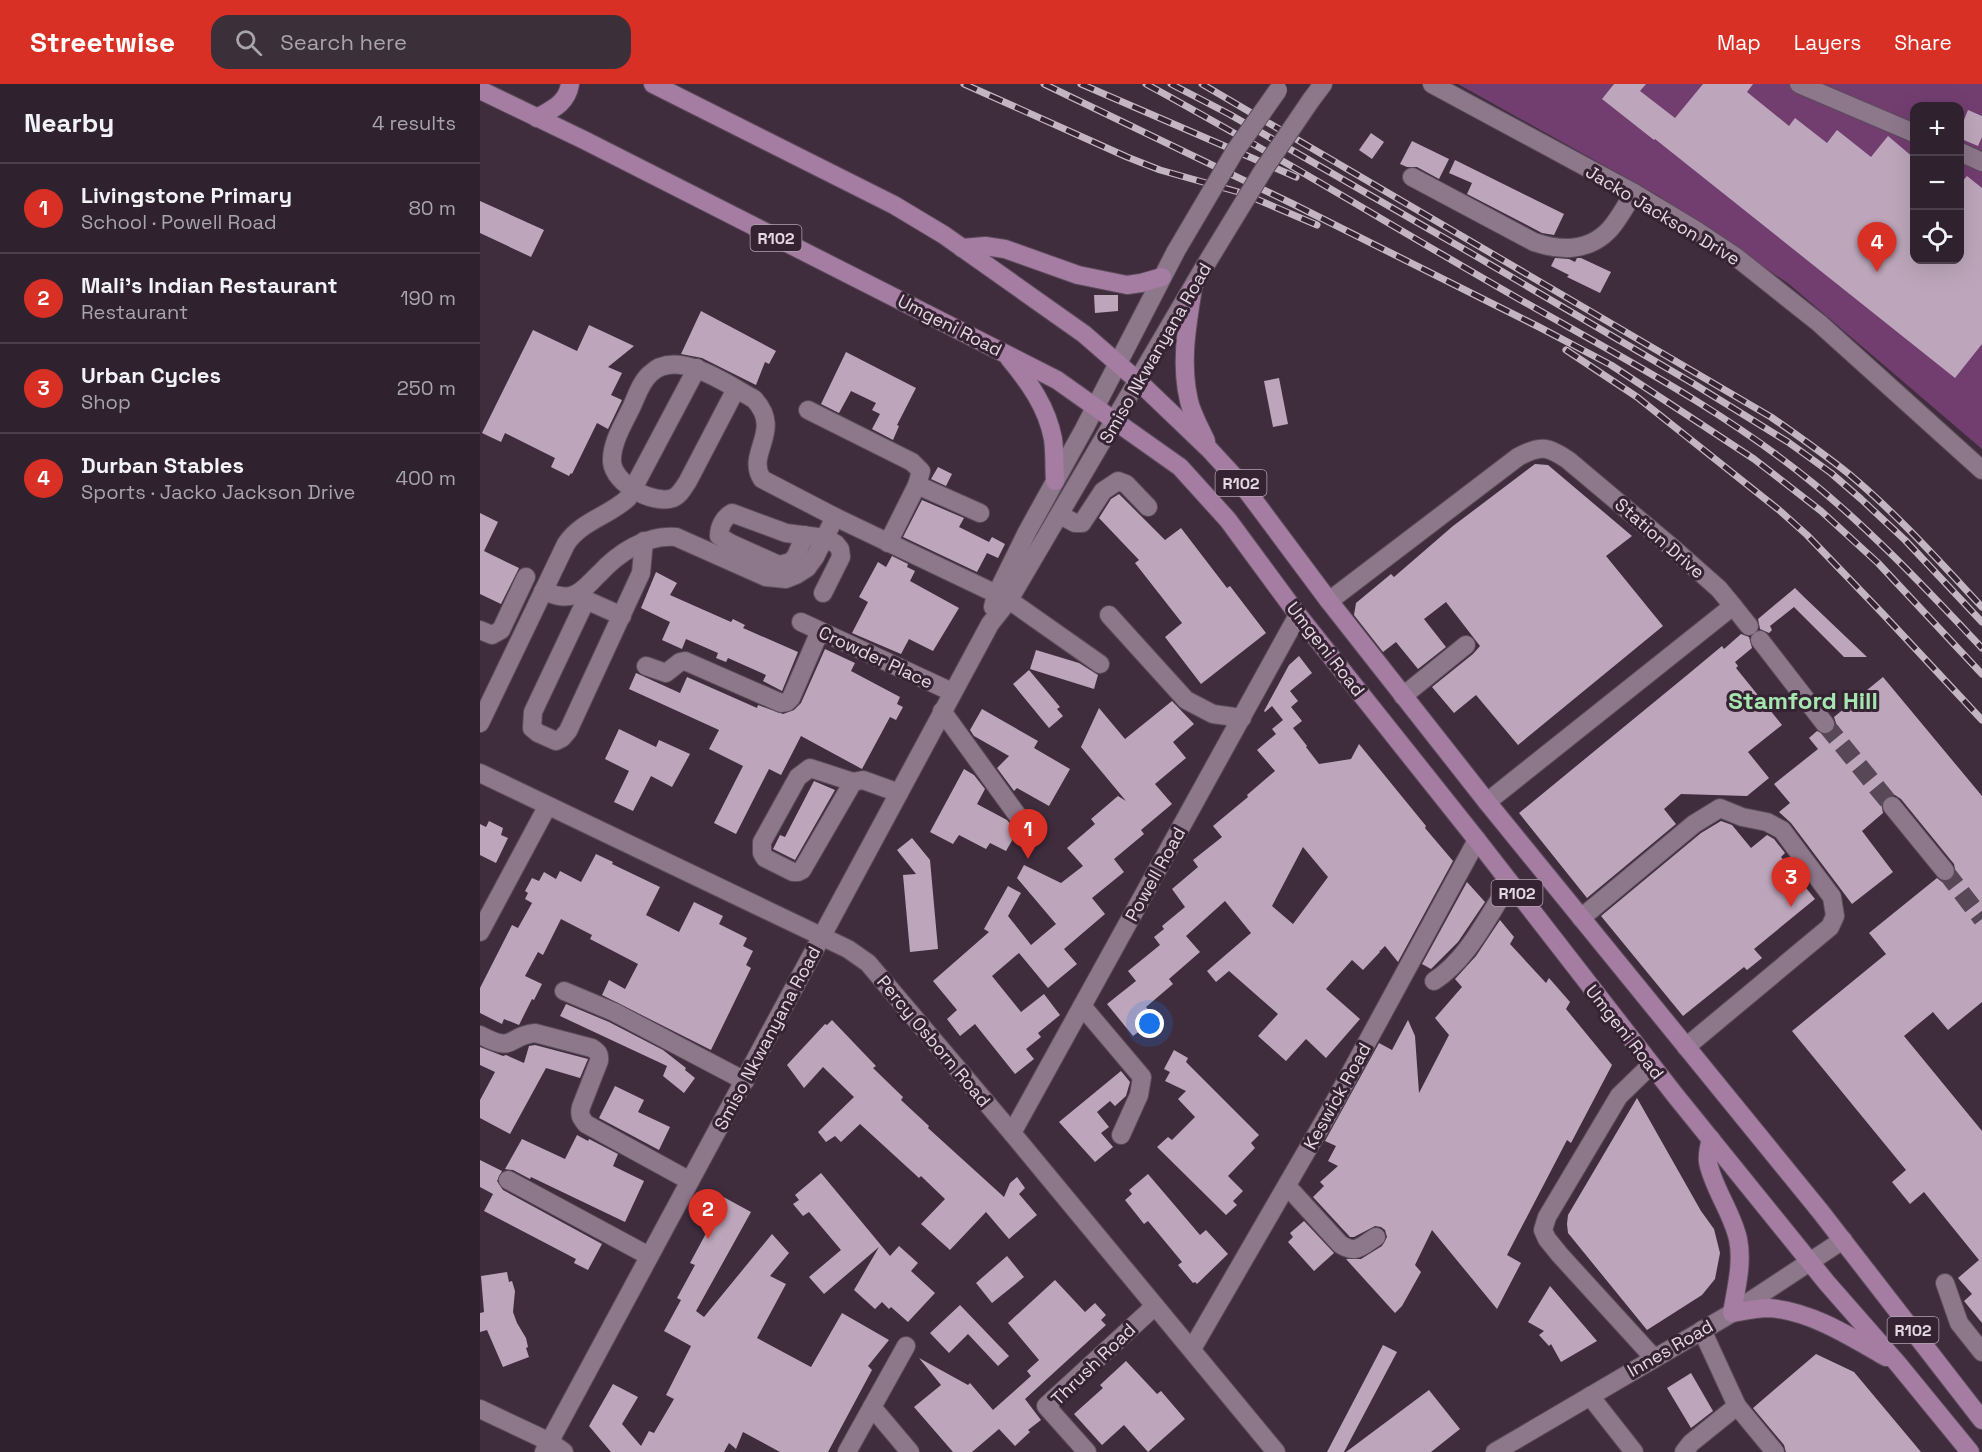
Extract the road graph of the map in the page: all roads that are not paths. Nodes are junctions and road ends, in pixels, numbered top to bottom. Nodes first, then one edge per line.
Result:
1 (570, 84) edge
2 (653, 84) edge
3 (1323, 84) edge
4 (1432, 84) edge
5 (1799, 84) edge
6 (1280, 87) edge
7 (480, 90) edge
8 (537, 118) junction
9 (1910, 131) edge
10 (1964, 154) edge
11 (1982, 162) edge
12 (1412, 177) dead end
13 (1634, 193) junction
14 (962, 248) junction
15 (1162, 277) junction
16 (1193, 288) junction
17 (1004, 352) junction
18 (1118, 363) junction
19 (697, 368) junction
20 (1138, 381) junction
21 (736, 389) junction
22 (1096, 406) junction
23 (808, 410) dead end
24 (1116, 420) junction
25 (1209, 449) junction
26 (1982, 470) edge
27 (1055, 481) junction
28 (917, 485) junction
29 (633, 490) junction
30 (1148, 507) dead end
31 (980, 513) dead end
32 (1060, 515) junction
33 (835, 517) junction
34 (805, 535) dead end
35 (825, 538) junction
36 (644, 541) junction
37 (888, 543) junction
38 (526, 577) dead end
39 (543, 591) junction
40 (823, 593) dead end
41 (582, 597) junction
42 (1003, 598) junction
43 (1329, 602) junction
44 (1733, 606) junction
45 (1109, 615) dead end
46 (1298, 615) junction
47 (622, 616) junction
48 (801, 622) dead end
49 (480, 630) edge
50 (820, 631) junction
51 (1466, 645) dead end
52 (1100, 664) dead end
53 (646, 666) dead end
54 (952, 692) junction
55 (1403, 696) junction
56 (942, 711) junction
57 (1242, 718) junction
58 (480, 723) edge
59 (1825, 724) tunnel mouth
60 (480, 773) edge
61 (853, 782) junction
62 (899, 793) junction
63 (1487, 802) junction
64 (1892, 806) tunnel mouth
65 (547, 807) junction
66 (1023, 822) dead end
67 (1477, 840) junction
68 (1945, 871) tunnel mouth
69 (1510, 883) junction
70 (1581, 918) junction
71 (480, 932) edge
72 (820, 937) junction
73 (1434, 981) dead end
74 (564, 991) dead end
75 (1082, 1006) junction
76 (480, 1035) edge
77 (1686, 1047) junction
78 (1651, 1065) junction
79 (745, 1081) junction
80 (1012, 1133) junction
81 (1121, 1135) dead end
82 (1712, 1139) junction
83 (508, 1180) dead end
84 (690, 1180) junction
85 (1287, 1186) junction
86 (1376, 1237) dead end
87 (1843, 1240) junction
88 (649, 1256) junction
89 (1810, 1263) junction
90 (1945, 1282) dead end
91 (1155, 1306) junction
92 (1731, 1312) junction
93 (1702, 1330) junction
94 (906, 1346) dead end
95 (1192, 1349) junction
96 (1982, 1352) edge
97 (1654, 1358) junction
98 (1898, 1364) junction
99 (1590, 1396) junction
100 (1737, 1406) junction
101 (872, 1407) junction
102 (480, 1409) edge
103 (1979, 1409) edge
104 (553, 1448) edge
105 (1501, 1451) edge
106 (847, 1452) edge
107 (910, 1452) edge
108 (1087, 1452) edge
109 (1276, 1452) edge
110 (1634, 1452) edge
111 (1684, 1452) edge
112 (1775, 1452) edge
113 (1970, 1452) edge

1 - 8 main road
2 - 14 main road, Umgeni Road / R102
3 - 16 street, Smiso Nkwanyana Road, bridge
4 - 13 street, Jacko Jackson Drive
5 - 9 street
6 - 15 street, Smiso Nkwanyana Road, bridge
7 - 8 main road, Umgeni Road / R102
8 - 17 main road, Umgeni Road / R102
10 - 11 street
12 - 13 street
13 - 26 street, Jacko Jackson Drive
14 - 15 main road
14 - 18 main road, Umgeni Road / R102
15 - 18 street, Smiso Nkwanyana Road
16 - 20 street, Smiso Nkwanyana Road
16 - 25 main road
17 - 22 main road, Umgeni Road / R102
17 - 27 main road
18 - 20 main road, Umgeni Road / R102
18 - 22 street, Smiso Nkwanyana Road
19 - 21 street
19 - 29 street
19 - 29 street
20 - 24 street, Smiso Nkwanyana Road
20 - 25 main road, Umgeni Road / R102
21 - 29 street
21 - 33 street
22 - 24 main road, Umgeni Road / R102
22 - 27 street, Smiso Nkwanyana Road
23 - 28 street
24 - 32 street, Smiso Nkwanyana Road
24 - 46 main road, Umgeni Road / R102
25 - 43 main road, Umgeni Road / R102
27 - 42 street, Smiso Nkwanyana Road
28 - 31 street
28 - 37 street
29 - 39 street
30 - 32 street
32 - 42 street, Smiso Nkwanyana Road
33 - 35 street
33 - 37 street
34 - 35 street
35 - 36 street
35 - 40 street
36 - 41 street
36 - 47 street
37 - 42 street
38 - 49 street
39 - 41 street
39 - 58 street
41 - 47 street
41 - 47 street
42 - 52 street
42 - 54 street, Smiso Nkwanyana Road
43 - 44 street, Station Drive
43 - 55 main road, Umgeni Road / R102
44 - 59 street
44 - 63 street
45 - 57 street
46 - 57 street, Powell Road
46 - 67 main road, Umgeni Road / R102
48 - 50 street, Crowder Place
50 - 53 street
50 - 54 street, Crowder Place
51 - 55 street
54 - 56 street, Smiso Nkwanyana Road
55 - 63 main road, Umgeni Road / R102
56 - 62 street, Smiso Nkwanyana Road
56 - 66 street
57 - 75 street, Powell Road
60 - 65 street, Percy Osborn Road
61 - 61 street
61 - 62 street
62 - 72 street, Smiso Nkwanyana Road
63 - 70 main road, Umgeni Road / R102
64 - 68 street
65 - 71 street
65 - 72 street, Percy Osborn Road
67 - 69 main road, Umgeni Road / R102
67 - 85 street, Keswick Road
69 - 73 street
69 - 78 main road, Umgeni Road / R102
70 - 77 main road, Umgeni Road / R102
70 - 77 street
72 - 79 street, Smiso Nkwanyana Road
72 - 80 street, Percy Osborn Road
74 - 79 street
75 - 80 street, Powell Road
75 - 81 street
76 - 84 street
77 - 87 main road, Umgeni Road / R102
78 - 82 main road, Umgeni Road / R102
78 - 97 street
79 - 84 street, Smiso Nkwanyana Road
80 - 91 street, Percy Osborn Road
82 - 89 main road, Umgeni Road / R102
82 - 92 main road
83 - 88 street
84 - 88 street, Smiso Nkwanyana Road
85 - 86 street
85 - 95 street, Keswick Road
87 - 89 street, Innes Road
87 - 103 main road, Umgeni Road / R102
88 - 104 street, Smiso Nkwanyana Road
89 - 92 street, Innes Road
89 - 98 main road, Umgeni Road / R102
90 - 96 street
91 - 95 street, Percy Osborn Road
91 - 108 street, Thrush Road
92 - 93 street, Innes Road
92 - 98 main road
93 - 97 street, Innes Road
93 - 100 street
94 - 101 street
95 - 109 street, Percy Osborn Road
97 - 99 street, Innes Road
98 - 113 main road, Umgeni Road / R102
99 - 105 street, Innes Road
99 - 110 street
100 - 111 street
100 - 112 street
101 - 106 street
101 - 107 street
102 - 104 street

